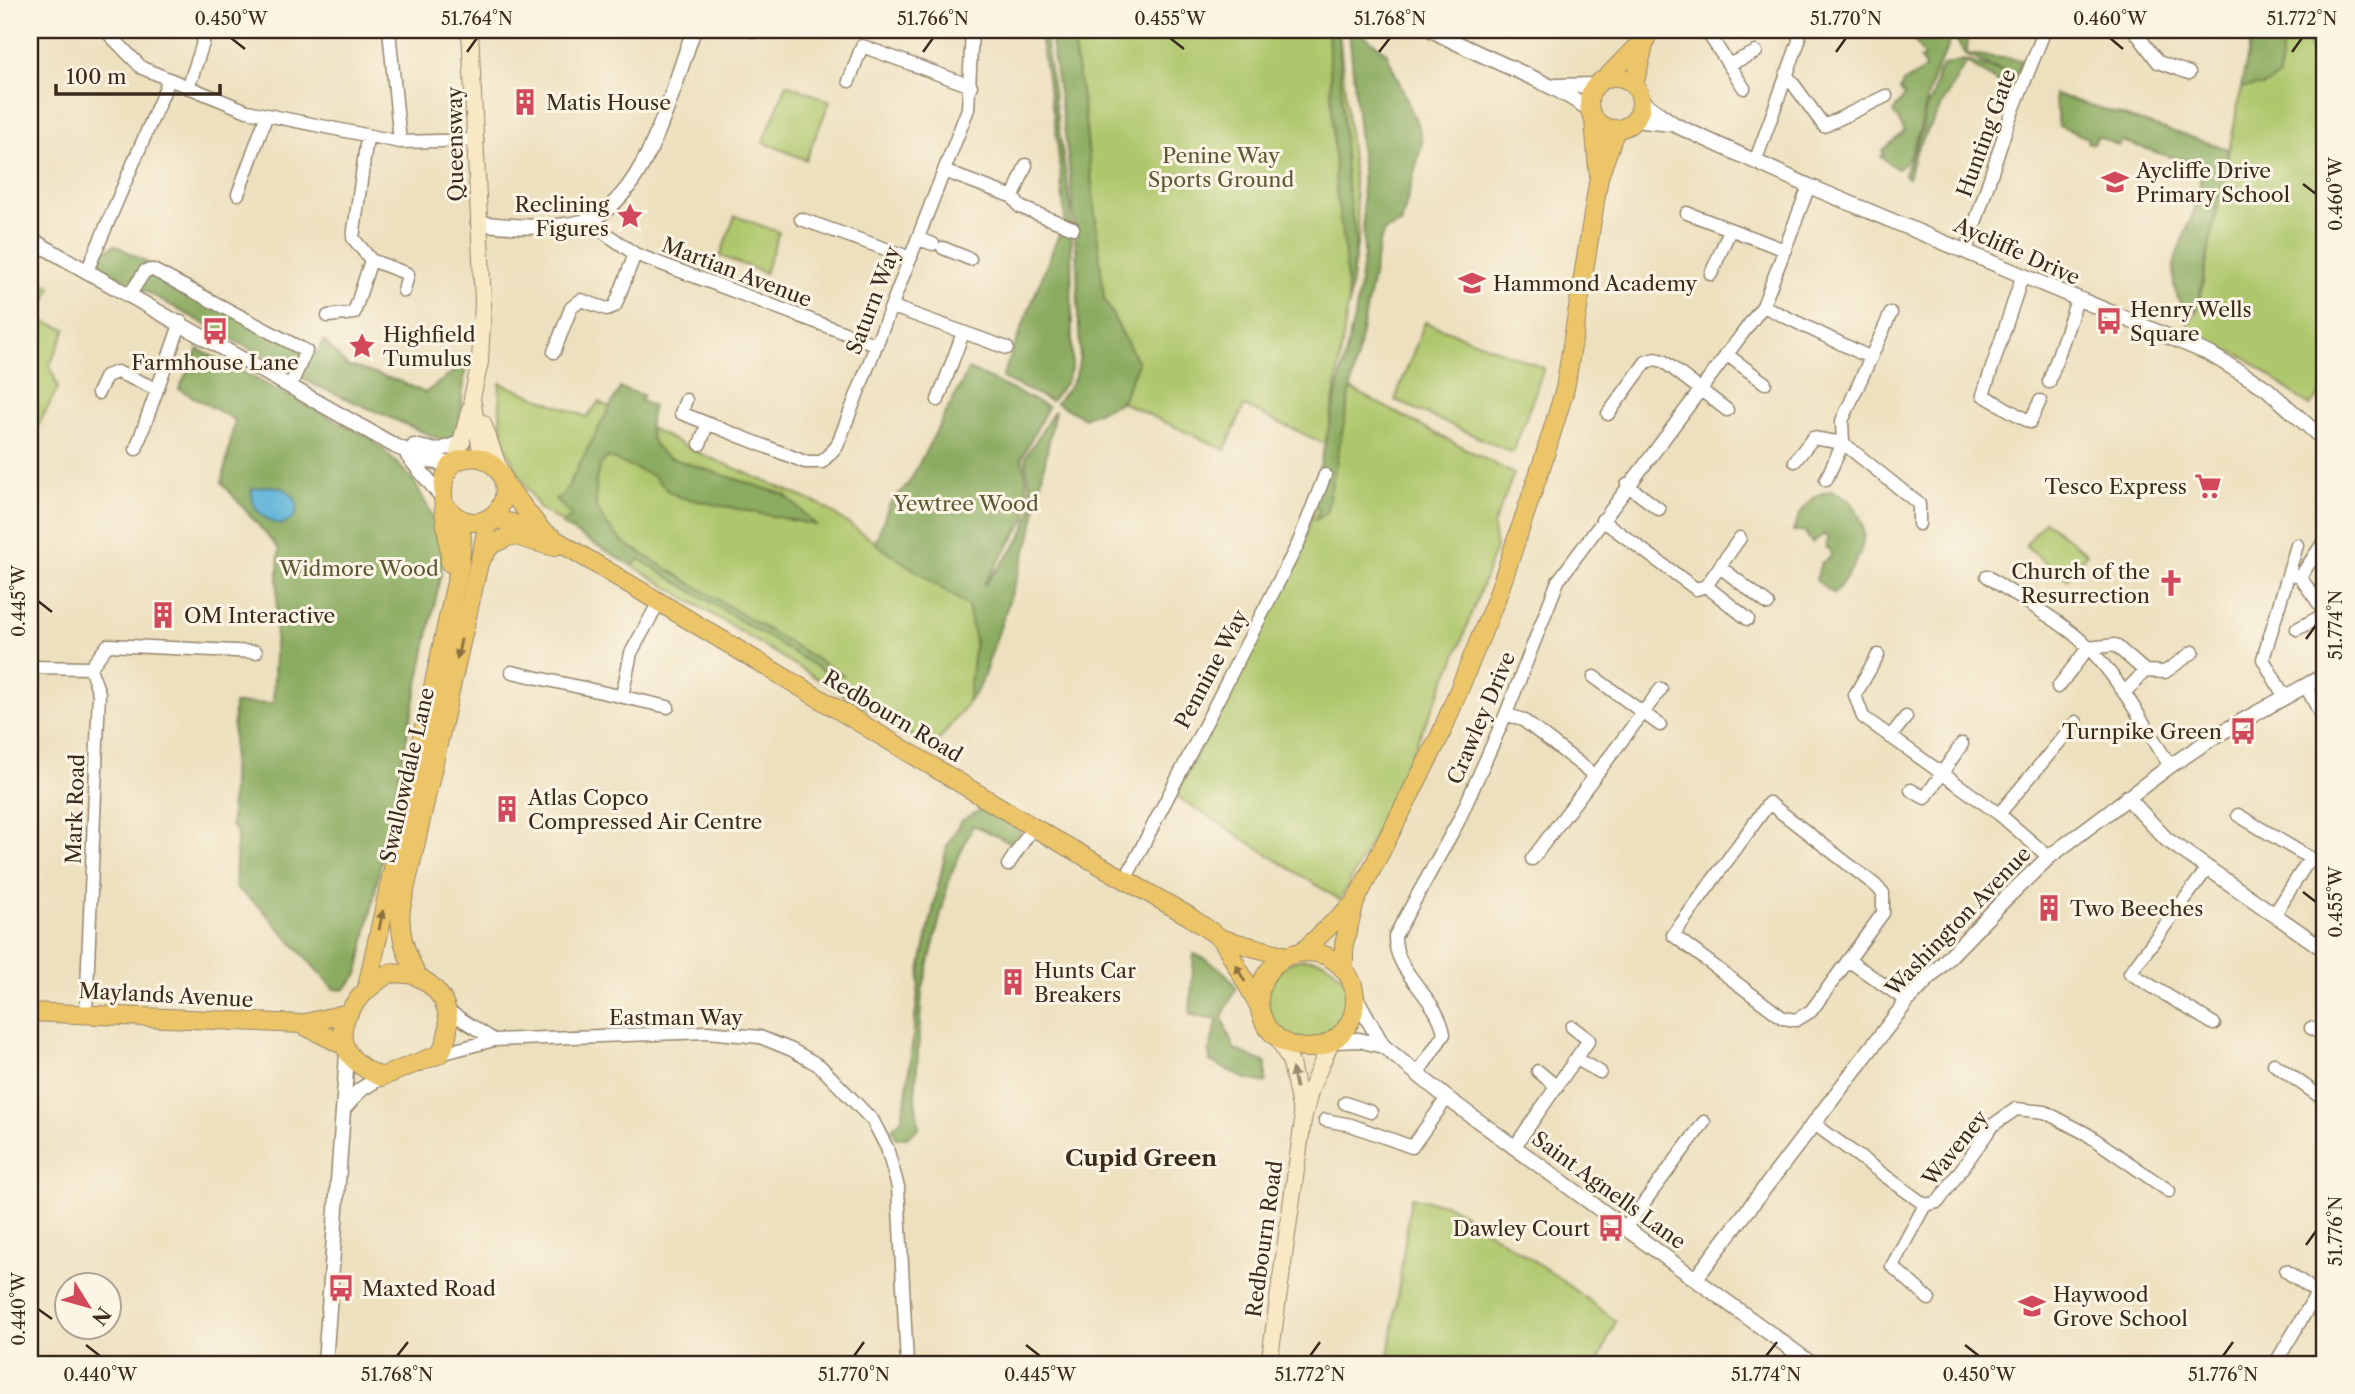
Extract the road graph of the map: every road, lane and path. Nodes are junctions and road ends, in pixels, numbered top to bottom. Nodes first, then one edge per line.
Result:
1 (106, 30) edge
2 (204, 30) edge
3 (389, 30) edge
4 (470, 30) edge
5 (694, 30) edge
6 (972, 30) edge
7 (1432, 30) edge
8 (1706, 30) edge
9 (1798, 30) edge
10 (2045, 30) edge
11 (2134, 30) edge
12 (1646, 35) edge
13 (1756, 52) dead end
14 (1730, 64) junction
15 (2189, 73) dead end
16 (1786, 74) junction
17 (169, 80) junction
18 (849, 81) dead end
19 (1600, 82) junction
20 (971, 86) junction
21 (1556, 86) junction
22 (188, 88) junction
23 (1744, 88) dead end
24 (1637, 93) junction
25 (1886, 96) dead end
26 (1592, 114) junction
27 (266, 117) junction
28 (1634, 120) junction
29 (1675, 125) junction
30 (1616, 129) junction
31 (367, 138) junction
32 (477, 140) junction
33 (400, 142) junction
34 (1755, 162) junction
35 (1026, 165) dead end
36 (944, 170) junction
37 (1599, 177) junction
38 (1809, 186) junction
39 (238, 194) dead end
40 (1013, 197) junction
41 (1687, 213) dead end
42 (594, 218) junction
43 (801, 219) dead end
44 (478, 223) junction
45 (1073, 228) dead end
46 (1730, 230) junction
47 (30, 239) edge
48 (918, 239) junction
49 (1785, 250) junction
50 (1966, 251) junction
51 (635, 254) junction
52 (911, 258) junction
53 (970, 259) dead end
54 (371, 260) junction
55 (87, 271) junction
56 (1711, 274) dead end
57 (2022, 277) junction
58 (404, 291) dead end
59 (130, 294) junction
60 (2077, 300) junction
61 (1763, 306) junction
62 (892, 307) junction
63 (1891, 313) dead end
64 (328, 316) dead end
65 (181, 322) junction
66 (963, 332) junction
67 (877, 345) junction
68 (1007, 348) dead end
69 (554, 352) dead end
70 (1726, 354) junction
71 (1871, 358) junction
72 (2049, 382) dead end
73 (1765, 383) dead end
74 (291, 384) junction
75 (1700, 388) junction
76 (157, 389) junction
77 (97, 393) dead end
78 (472, 398) junction
79 (686, 400) dead end
80 (938, 400) dead end
81 (2040, 401) dead end
82 (1727, 410) dead end
83 (1608, 414) dead end
84 (707, 425) junction
85 (364, 427) junction
86 (2325, 441) edge
87 (463, 442) junction
88 (1843, 443) junction
89 (700, 444) dead end
90 (395, 446) junction
91 (136, 449) dead end
92 (482, 458) junction
93 (1795, 461) dead end
94 (454, 462) junction
95 (1325, 475) dead end
96 (502, 478) junction
97 (1826, 480) dead end
98 (1627, 485) junction
99 (444, 501) junction
100 (1659, 509) dead end
101 (459, 518) junction
102 (490, 518) junction
103 (1602, 520) junction
104 (1919, 524) dead end
105 (542, 531) junction
106 (1740, 538) dead end
107 (2325, 540) edge
108 (2297, 545) dead end
109 (1720, 567) junction
110 (608, 571) junction
111 (2295, 575) junction
112 (1987, 576) dead end
113 (472, 582) junction
114 (1706, 586) junction
115 (659, 602) junction
116 (1768, 604) dead end
117 (2325, 613) edge
118 (1748, 619) dead end
119 (2297, 629) dead end
120 (2088, 649) junction
121 (256, 652) dead end
122 (2193, 652) dead end
123 (1878, 655) dead end
124 (438, 658) junction
125 (30, 667) edge
126 (90, 668) junction
127 (2146, 671) junction
128 (512, 672) dead end
129 (2325, 676) edge
130 (1594, 677) dead end
131 (2306, 686) junction
132 (2058, 687) dead end
133 (1661, 689) dead end
134 (2124, 693) junction
135 (622, 696) junction
136 (2284, 696) junction
137 (668, 708) dead end
138 (1642, 712) junction
139 (1506, 714) junction
140 (1906, 717) dead end
141 (2076, 722) dead end
142 (2325, 723) edge
143 (1660, 725) dead end
144 (1890, 737) junction
145 (1962, 744) dead end
146 (2170, 766) junction
147 (1594, 775) junction
148 (1942, 775) junction
149 (1912, 790) dead end
150 (2127, 797) junction
151 (1999, 814) junction
152 (2238, 815) dead end
153 (1032, 827) junction
154 (2049, 857) junction
155 (2310, 858) junction
156 (1532, 859) dead end
157 (1008, 865) dead end
158 (2325, 867) edge
159 (2207, 869) junction
160 (1126, 878) junction
161 (1354, 902) junction
162 (2274, 915) junction
163 (1222, 939) junction
164 (2325, 950) edge
165 (1294, 954) junction
166 (1848, 960) junction
167 (1344, 969) junction
168 (417, 975) junction
169 (367, 987) junction
170 (1355, 996) junction
171 (1907, 1001) junction
172 (1259, 1006) junction
173 (30, 1012) edge
174 (450, 1012) junction
175 (349, 1013) junction
176 (86, 1014) junction
177 (301, 1024) junction
178 (2214, 1024) dead end
179 (1572, 1027) dead end
180 (2311, 1028) dead end
181 (2325, 1036) edge
182 (494, 1040) junction
183 (1279, 1040) junction
184 (1332, 1041) junction
185 (1383, 1046) junction
186 (345, 1050) junction
187 (440, 1054) junction
188 (1578, 1060) junction
189 (2274, 1064) dead end
190 (1538, 1071) dead end
191 (1601, 1072) dead end
192 (1418, 1073) junction
193 (381, 1077) junction
194 (1557, 1087) junction
195 (1447, 1098) junction
196 (2325, 1100) edge
197 (1345, 1103) dead end
198 (345, 1107) junction
199 (1303, 1120) junction
200 (1325, 1120) dead end
201 (1704, 1122) dead end
202 (1813, 1123) junction
203 (1351, 1125) junction
204 (1515, 1146) junction
205 (2169, 1191) dead end
206 (1925, 1205) junction
207 (1625, 1228) junction
208 (2286, 1270) dead end
209 (1696, 1278) junction
210 (2321, 1296) edge
211 (1929, 1299) dead end
212 (325, 1364) edge
213 (908, 1364) edge
214 (1269, 1364) edge
215 (1812, 1364) edge
216 (2275, 1364) edge

1 - 17 street
2 - 22 street
3 - 33 street
4 - 32 main road, Queensway
5 - 42 street
6 - 20 street, Saturn Way
7 - 21 street
8 - 14 street
9 - 16 street
10 - 50 street, Hunting Gate
11 - 15 street
12 - 19 main road
12 - 24 main road
13 - 14 street
14 - 23 street
16 - 25 street
16 - 34 street
17 - 22 street
17 - 55 street
18 - 20 street
19 - 21 street
19 - 24 main road
19 - 26 main road
20 - 36 street, Saturn Way
21 - 26 street
22 - 27 street
24 - 28 main road
24 - 29 street, Aycliffe Drive
26 - 30 main road
26 - 37 main road
27 - 31 street
27 - 39 street
28 - 29 street, Aycliffe Drive
28 - 30 main road
29 - 34 street, Aycliffe Drive
30 - 37 main road
31 - 33 street
31 - 54 street
32 - 33 street
32 - 44 main road, Queensway
34 - 38 street, Aycliffe Drive
35 - 40 street
36 - 40 street
36 - 48 street, Saturn Way
37 - 161 main road
38 - 49 street, Crawley Drive
38 - 50 street, Aycliffe Drive
40 - 45 street
41 - 46 street
42 - 44 street
42 - 51 street, Martian Avenue
43 - 52 street
44 - 78 main road, Queensway
46 - 49 street
46 - 56 street
47 - 55 street
48 - 52 street, Saturn Way
48 - 53 street
49 - 61 street, Crawley Drive
50 - 57 street, Aycliffe Drive
51 - 67 street, Martian Avenue
51 - 69 street
52 - 62 street, Saturn Way
54 - 58 street
54 - 64 street
55 - 59 street
57 - 60 street, Aycliffe Drive
57 - 81 street
59 - 65 street
59 - 74 street
60 - 72 street
60 - 86 street, Aycliffe Drive
61 - 70 street, Crawley Drive
61 - 71 street
62 - 66 street
62 - 67 street, Saturn Way
63 - 71 street
65 - 74 street
65 - 76 street
66 - 68 street
66 - 80 street
67 - 84 street, Saturn Way
70 - 73 street
70 - 75 street, Crawley Drive
71 - 88 street
74 - 85 street
75 - 82 street
75 - 83 street
75 - 98 street, Crawley Drive
76 - 77 street
76 - 91 street
78 - 87 main road, Queensway
78 - 92 main road, Queensway
78 - 96 main road, Queensway
79 - 84 street, Saturn Way
84 - 89 street
85 - 87 street
85 - 90 street
87 - 94 main road, Queensway
88 - 93 street
88 - 97 street
88 - 104 street
90 - 94 street
90 - 99 street
92 - 94 main road
92 - 96 main road
94 - 99 main road
95 - 160 street, Pennine Way
96 - 102 main road
96 - 105 main road, Redbourn Road
98 - 100 street
98 - 103 street, Crawley Drive
99 - 101 main road
99 - 124 main road, Swallowdale Lane
101 - 102 main road
101 - 124 main road, Swallowdale Lane
102 - 105 main road, Redbourn Road
102 - 113 main road, Swallowdale Lane
103 - 114 street
103 - 139 street, Crawley Drive
105 - 110 main road, Redbourn Road
106 - 109 street
107 - 111 street
108 - 111 street
109 - 114 street
109 - 116 street
110 - 113 main road, Swallowdale Lane
110 - 115 main road, Redbourn Road
111 - 117 street
111 - 136 street
112 - 120 street
113 -> 168 main road, Swallowdale Lane
114 - 118 street
115 - 135 street
115 - 153 main road, Redbourn Road
117 - 119 street
120 - 127 street
120 - 132 street
120 - 134 street
121 - 126 street
122 - 127 street
123 - 144 street
169 -> 124 main road, Swallowdale Lane
125 - 126 street
126 - 176 street, Mark Road
127 - 134 street
128 - 135 street
129 - 131 street, Washington Avenue
130 - 138 street
131 - 136 street, Washington Avenue
131 - 142 street
133 - 138 street
134 - 146 street
135 - 137 street
136 - 146 street, Washington Avenue
138 - 143 street
138 - 147 street
139 - 147 street
139 - 192 street, Crawley Drive
140 - 144 street
141 - 151 street
144 - 148 street
145 - 148 street
146 - 150 street, Washington Avenue
147 - 156 street
148 - 149 street
148 - 151 street
150 - 154 street, Washington Avenue
150 - 159 street
151 - 154 street
152 - 155 street
153 - 157 street
153 - 160 main road, Redbourn Road
154 - 171 street, Washington Avenue
155 - 158 street
155 - 162 street
159 - 162 street
159 - 178 street
160 - 163 main road, Redbourn Road
161 - 165 main road
161 - 167 main road
162 - 164 street
163 - 165 main road, Redbourn Road
172 -> 163 main road, Redbourn Road
165 - 167 main road
165 - 172 main road
166 - 166 street
166 - 171 street
167 - 170 main road
168 - 169 main road
168 - 174 main road
169 - 175 main road
170 - 184 main road
170 - 185 street, Saint Agnells Lane
171 - 202 street, Washington Avenue
172 - 183 main road
173 - 176 main road, Maylands Avenue
174 - 182 street
174 - 187 main road
175 - 177 main road, Maylands Avenue
175 - 186 main road
176 - 177 main road, Maylands Avenue
177 - 186 main road, Maylands Avenue
179 - 188 street
180 - 181 street
182 - 187 street, Eastman Way
182 - 213 street, Eastman Way
183 - 184 main road
199 -> 183 main road, Redbourn Road
184 - 185 street, Saint Agnells Lane
184 - 199 main road, Redbourn Road
185 - 192 street, Saint Agnells Lane
186 - 193 main road
186 - 198 street
187 - 193 main road
188 - 191 street
188 - 194 street
189 - 196 street
190 - 194 street
192 - 195 street, Saint Agnells Lane
193 - 198 street
194 - 204 street
195 - 203 street
195 - 204 street, Saint Agnells Lane
197 - 203 street
198 - 212 street
199 - 214 main road, Redbourn Road
200 - 203 street
201 - 207 street
202 - 206 street, Waveney
202 - 209 street, Washington Avenue
204 - 207 street, Saint Agnells Lane
205 - 206 street, Waveney
206 - 211 street
207 - 209 street, Saint Agnells Lane
208 - 210 street
209 - 215 street, Saint Agnells Lane
210 - 216 street

